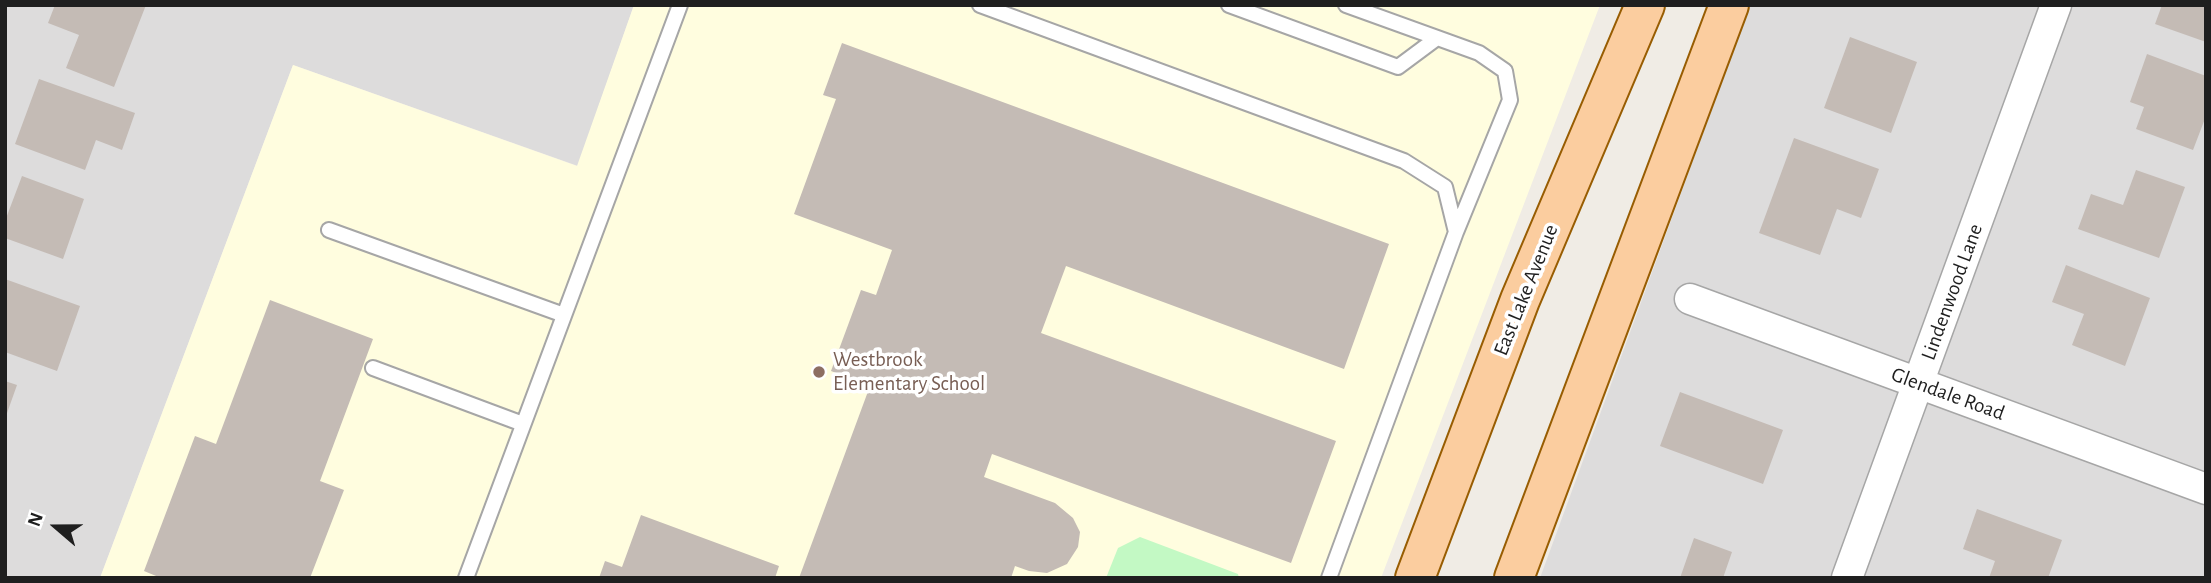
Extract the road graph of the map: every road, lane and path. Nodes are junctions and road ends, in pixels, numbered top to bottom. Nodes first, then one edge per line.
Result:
1 (680, 5) edge
2 (980, 5) edge
3 (1229, 5) edge
4 (1346, 5) edge
5 (1645, 5) edge
6 (1729, 5) edge
7 (2056, 5) edge
8 (1437, 38) junction
9 (329, 230) dead end
10 (1456, 232) junction
11 (1690, 299) dead end
12 (564, 315) junction
13 (373, 368) dead end
14 (1918, 383) junction
15 (523, 424) junction
16 (2206, 489) edge
17 (466, 578) edge
18 (1329, 578) edge
19 (1415, 578) edge
20 (1514, 578) edge
21 (1847, 578) edge

1 - 12 lane
2 - 10 lane
3 - 8 lane
4 - 8 lane
5 - 19 main road, East Lake Avenue
6 - 20 main road
7 - 14 street, Lindenwood Lane
8 - 10 lane
9 - 12 lane
10 - 18 lane
11 - 14 street, Glendale Road
12 - 15 lane
13 - 15 lane
14 - 16 street, Glendale Road
14 - 21 street, Lindenwood Lane
15 - 17 lane

